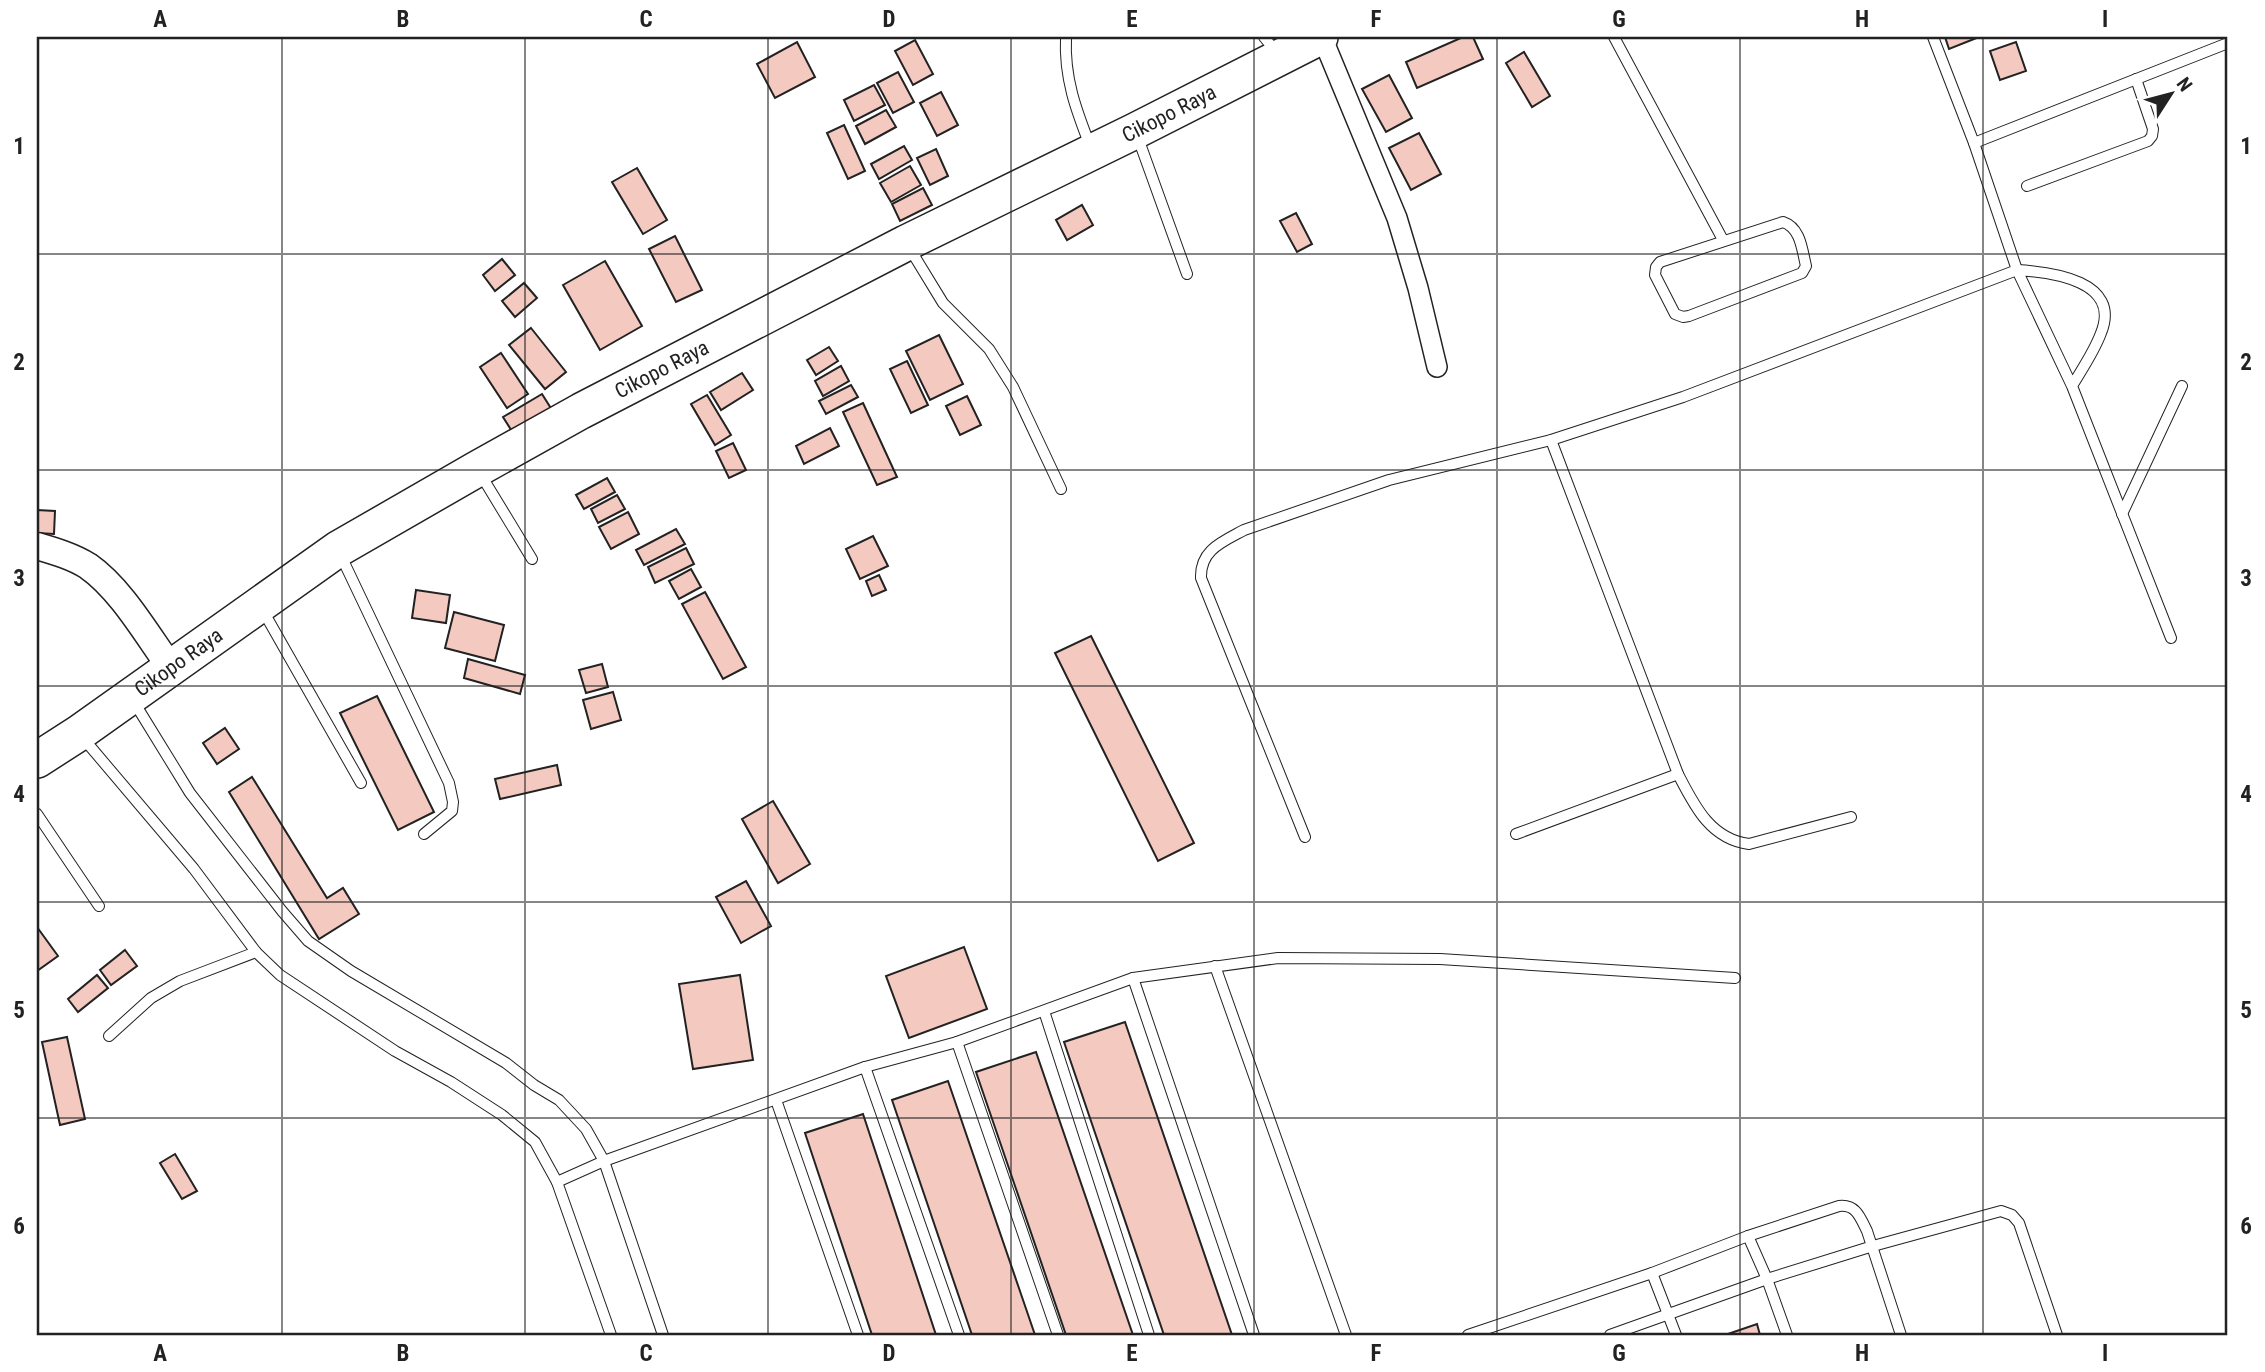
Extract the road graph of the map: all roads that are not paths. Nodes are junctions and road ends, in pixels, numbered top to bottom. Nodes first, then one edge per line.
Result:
1 (1066, 37) edge
2 (1321, 37) edge
3 (1614, 37) edge
4 (1933, 37) edge
5 (2228, 43) edge
6 (1273, 47) edge
7 (2136, 79) junction
8 (1135, 131) junction
9 (1974, 143) junction
10 (1092, 152) junction
11 (2027, 186) dead end
12 (1723, 240) junction
13 (906, 243) junction
14 (2017, 270) junction
15 (1186, 274) dead end
16 (1437, 367) dead end
17 (2072, 386) junction
18 (2182, 386) dead end
19 (1551, 440) junction
20 (477, 468) junction
21 (1061, 489) dead end
22 (2122, 514) junction
23 (37, 545) edge
24 (338, 549) junction
25 (532, 559) dead end
26 (260, 606) junction
27 (2171, 638) dead end
28 (171, 668) junction
29 (130, 696) junction
30 (79, 733) junction
31 (37, 760) edge
32 (1678, 774) junction
33 (360, 783) dead end
34 (37, 814) edge
35 (1852, 817) dead end
36 (424, 834) dead end
37 (1516, 834) dead end
38 (1305, 837) dead end
39 (99, 906) dead end
40 (256, 952) junction
41 (1215, 966) junction
42 (1133, 978) junction
43 (1735, 978) dead end
44 (1044, 1012) junction
45 (109, 1036) dead end
46 (957, 1042) junction
47 (864, 1067) junction
48 (776, 1100) junction
49 (604, 1161) junction
50 (557, 1182) junction
51 (1748, 1236) junction
52 (1872, 1246) junction
53 (1652, 1273) junction
54 (1768, 1279) junction
55 (1668, 1315) junction
56 (611, 1335) edge
57 (663, 1335) edge
58 (858, 1335) edge
59 (959, 1335) edge
60 (1058, 1335) edge
61 (1149, 1335) edge
62 (1254, 1335) edge
63 (1346, 1335) edge
64 (1468, 1335) edge
65 (1610, 1335) edge
66 (1676, 1335) edge
67 (1787, 1335) edge
68 (1900, 1335) edge
69 (2057, 1335) edge

1 - 10 lane
2 - 6 highway, Cikopo Raya
2 - 16 street
3 - 12 lane
4 - 9 lane
5 - 7 lane
6 - 8 highway, Cikopo Raya
7 - 9 lane
7 - 11 lane
8 - 10 highway, Cikopo Raya
8 - 15 lane
9 - 14 lane
10 - 13 highway, Cikopo Raya
12 - 12 lane
13 - 20 highway, Cikopo Raya
13 - 21 lane
14 - 17 lane
14 - 17 lane
14 - 19 lane
17 - 22 lane
18 - 22 lane
19 - 32 lane
19 - 38 lane
20 - 24 highway, Cikopo Raya
20 - 25 lane
22 - 27 lane
23 - 28 street
24 - 26 highway, Cikopo Raya
24 - 36 lane
26 - 28 highway, Cikopo Raya
26 - 33 lane
28 - 29 highway, Cikopo Raya
29 - 30 highway, Cikopo Raya
29 - 49 lane
30 - 31 highway, Cikopo Raya
30 - 40 lane
32 - 35 lane
32 - 37 lane
34 - 39 lane
40 - 45 lane
40 - 50 lane
41 - 42 lane
41 - 43 lane
41 - 63 lane
42 - 44 lane
42 - 62 lane
44 - 46 lane
44 - 61 lane
46 - 47 lane
46 - 60 lane
47 - 48 lane
47 - 59 lane
48 - 49 lane
48 - 58 lane
49 - 50 lane
49 - 57 lane
50 - 56 lane
51 - 52 lane
51 - 53 lane
51 - 54 lane
52 - 54 lane
52 - 68 lane
52 - 69 lane
53 - 55 lane
53 - 64 lane
54 - 55 lane
54 - 67 lane
55 - 65 lane
55 - 66 lane

